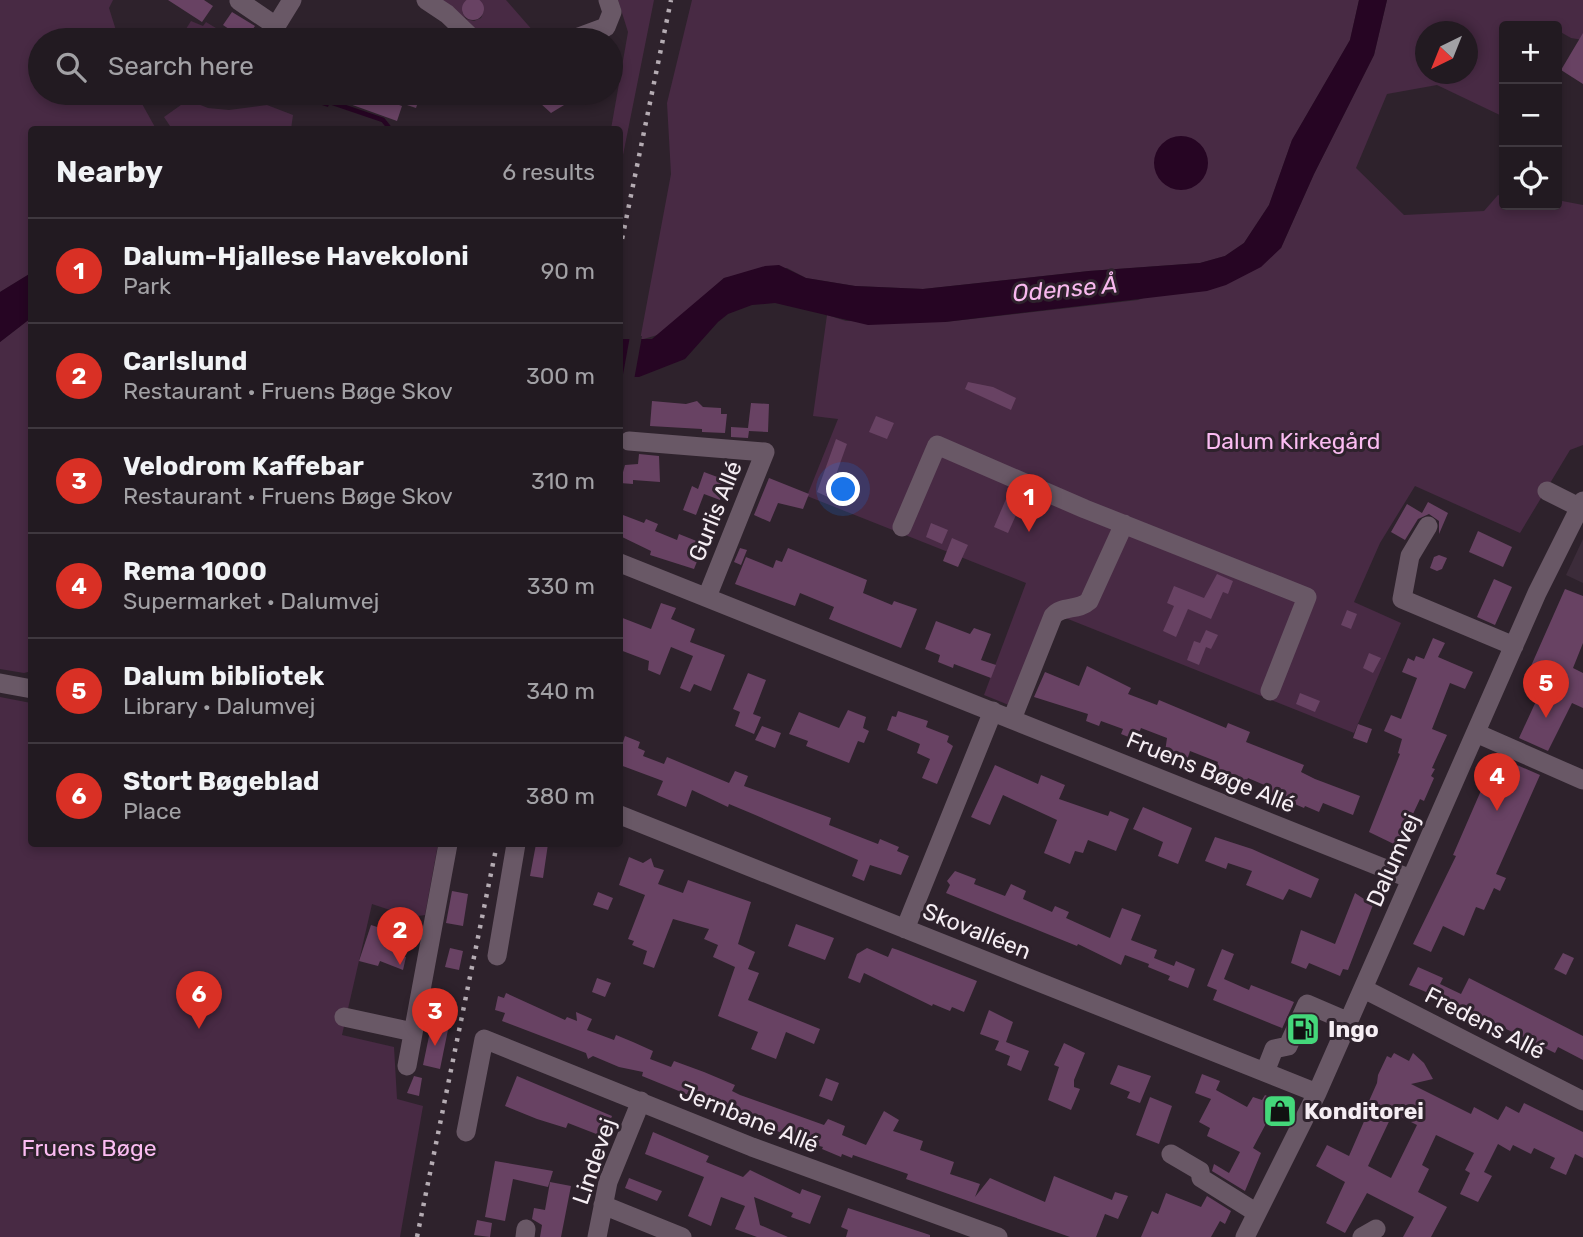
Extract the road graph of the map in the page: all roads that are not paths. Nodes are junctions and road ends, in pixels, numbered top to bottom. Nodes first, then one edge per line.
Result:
1 (236, 0) edge
2 (292, 0) edge
3 (426, 0) edge
4 (608, 0) edge
5 (274, 27) edge
6 (460, 28) edge
7 (603, 28) edge
8 (629, 441) dead end
9 (1547, 491) dead end
10 (1581, 504) edge
11 (1124, 524) junction
12 (1428, 526) dead end
13 (902, 527) dead end
14 (623, 565) edge
15 (707, 597) junction
16 (1514, 646) junction
17 (0, 683) edge
18 (28, 688) edge
19 (1270, 691) dead end
20 (993, 711) junction
21 (1012, 719) junction
22 (1476, 733) junction
23 (1583, 780) edge
24 (623, 816) edge
25 (447, 847) edge
26 (515, 847) edge
27 (1412, 879) junction
28 (905, 929) junction
29 (497, 956) dead end
30 (1364, 989) junction
31 (344, 1017) dead end
32 (1349, 1023) junction
33 (413, 1032) junction
34 (407, 1066) dead end
35 (1265, 1072) junction
36 (1317, 1093) junction
37 (641, 1101) junction
38 (1583, 1101) edge
39 (466, 1132) dead end
40 (1171, 1154) dead end
41 (603, 1205) junction
42 (1257, 1213) junction
43 (597, 1237) edge
44 (682, 1237) edge
45 (998, 1237) edge
46 (1245, 1237) edge

1 - 5 street
2 - 5 street
3 - 6 street
4 - 7 street
8 - 15 street, Gurlis Allé
9 - 10 street
10 - 16 street, Dalumvej
11 - 13 street
11 - 19 street
11 - 21 street
12 - 16 street
14 - 15 street, Fruens Bøge Allé
15 - 20 street, Fruens Bøge Allé
16 - 22 street, Dalumvej
17 - 18 street
20 - 21 street, Fruens Bøge Allé
20 - 28 street
21 - 27 street, Fruens Bøge Allé
22 - 23 street
22 - 27 street, Dalumvej
24 - 28 street, Skovalléen
25 - 33 street
26 - 29 street
27 - 30 street, Dalumvej
28 - 35 street, Skovalléen
30 - 32 street, Dalumvej
30 - 38 street, Fredens Allé
31 - 33 street
32 - 35 street
32 - 36 street, Dalumvej
33 - 34 street
35 - 36 street, Skovalléen
36 - 42 street, Dalumvej
37 - 39 street, Jernbane Allé
37 - 41 street, Lindevej
37 - 45 street, Jernbane Allé
40 - 42 street
41 - 43 street, Lindevej
41 - 44 street
42 - 46 street, Dalumvej

